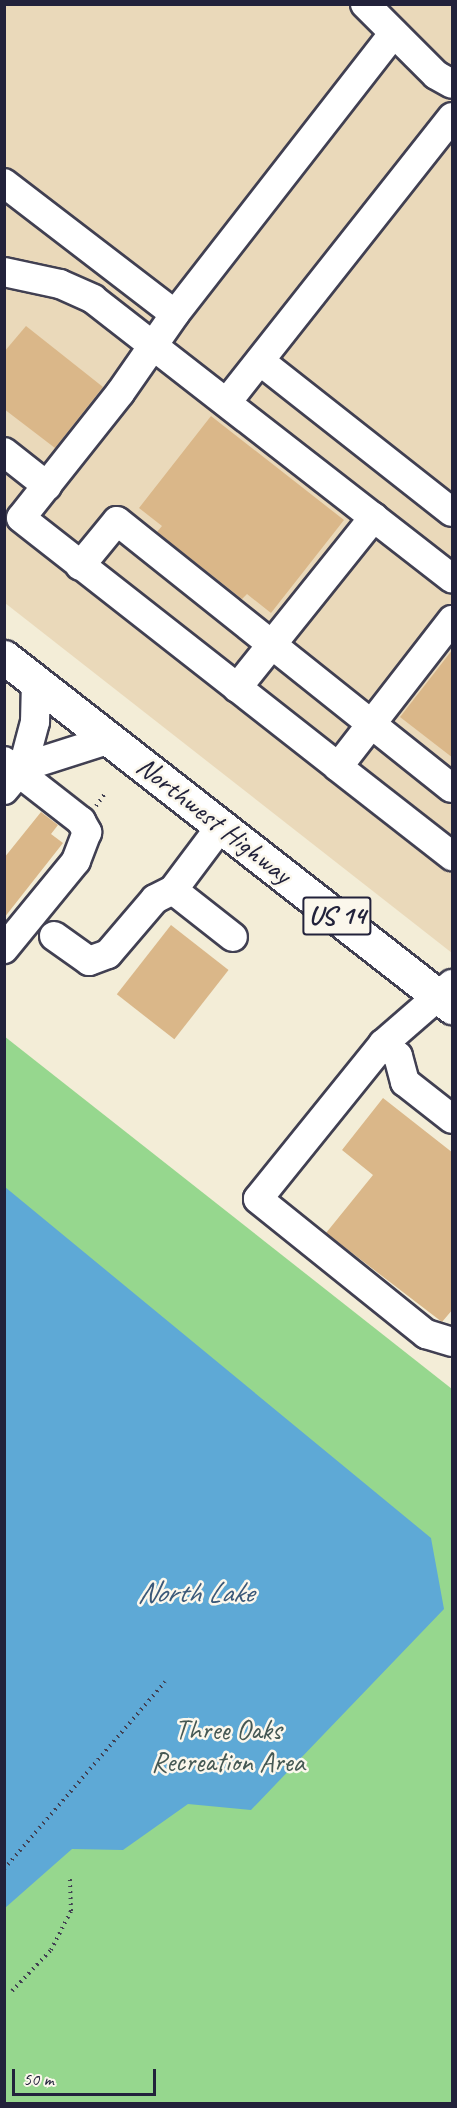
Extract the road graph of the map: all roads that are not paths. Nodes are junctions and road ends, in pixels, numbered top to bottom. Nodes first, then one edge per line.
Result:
1 (365, 4) edge
2 (394, 33) junction
3 (453, 84) edge
4 (453, 117) edge
5 (4, 183) edge
6 (4, 272) edge
7 (175, 314) junction
8 (152, 342) junction
9 (260, 361) junction
10 (227, 402) junction
11 (4, 452) edge
12 (47, 486) junction
13 (13, 512) edge
14 (453, 512) edge
15 (374, 517) junction
16 (80, 566) junction
17 (453, 578) edge
18 (449, 630) edge
19 (273, 645) junction
20 (4, 657) edge
21 (36, 681) junction
22 (237, 688) junction
23 (371, 724) junction
24 (111, 739) junction
25 (338, 767) junction
26 (13, 773) edge
27 (453, 788) edge
28 (221, 826) junction
29 (85, 843) junction
30 (453, 856) edge
31 (172, 890) junction
32 (4, 928) edge
33 (54, 936) dead end
34 (233, 937) dead end
35 (4, 949) edge
36 (449, 996) edge
37 (384, 1044) junction
38 (453, 1119) edge
39 (450, 1345) edge

1 - 2 lane
2 - 3 lane
2 - 7 lane
4 - 9 lane
5 - 7 lane
6 - 8 lane
7 - 8 lane
8 - 10 lane
8 - 12 lane
9 - 10 lane
9 - 14 lane
10 - 15 lane
11 - 12 lane
12 - 13 lane
13 - 16 lane
15 - 17 lane
15 - 19 lane
16 - 19 lane
16 - 22 lane
18 - 23 lane
19 - 22 lane
19 - 23 lane
20 - 21 main road, Northwest Highway / US 14
21 - 24 main road, Northwest Highway / US 14
21 - 26 lane
22 - 25 lane
23 - 25 lane
23 - 27 lane
24 - 26 lane
24 - 28 main road, Northwest Highway / US 14
25 - 30 lane
26 - 29 lane
28 - 31 lane
28 - 36 main road, Northwest Highway / US 14
29 - 32 lane
29 - 35 lane
31 - 33 lane
31 - 34 lane
36 - 37 lane
37 - 38 lane
37 - 39 lane

